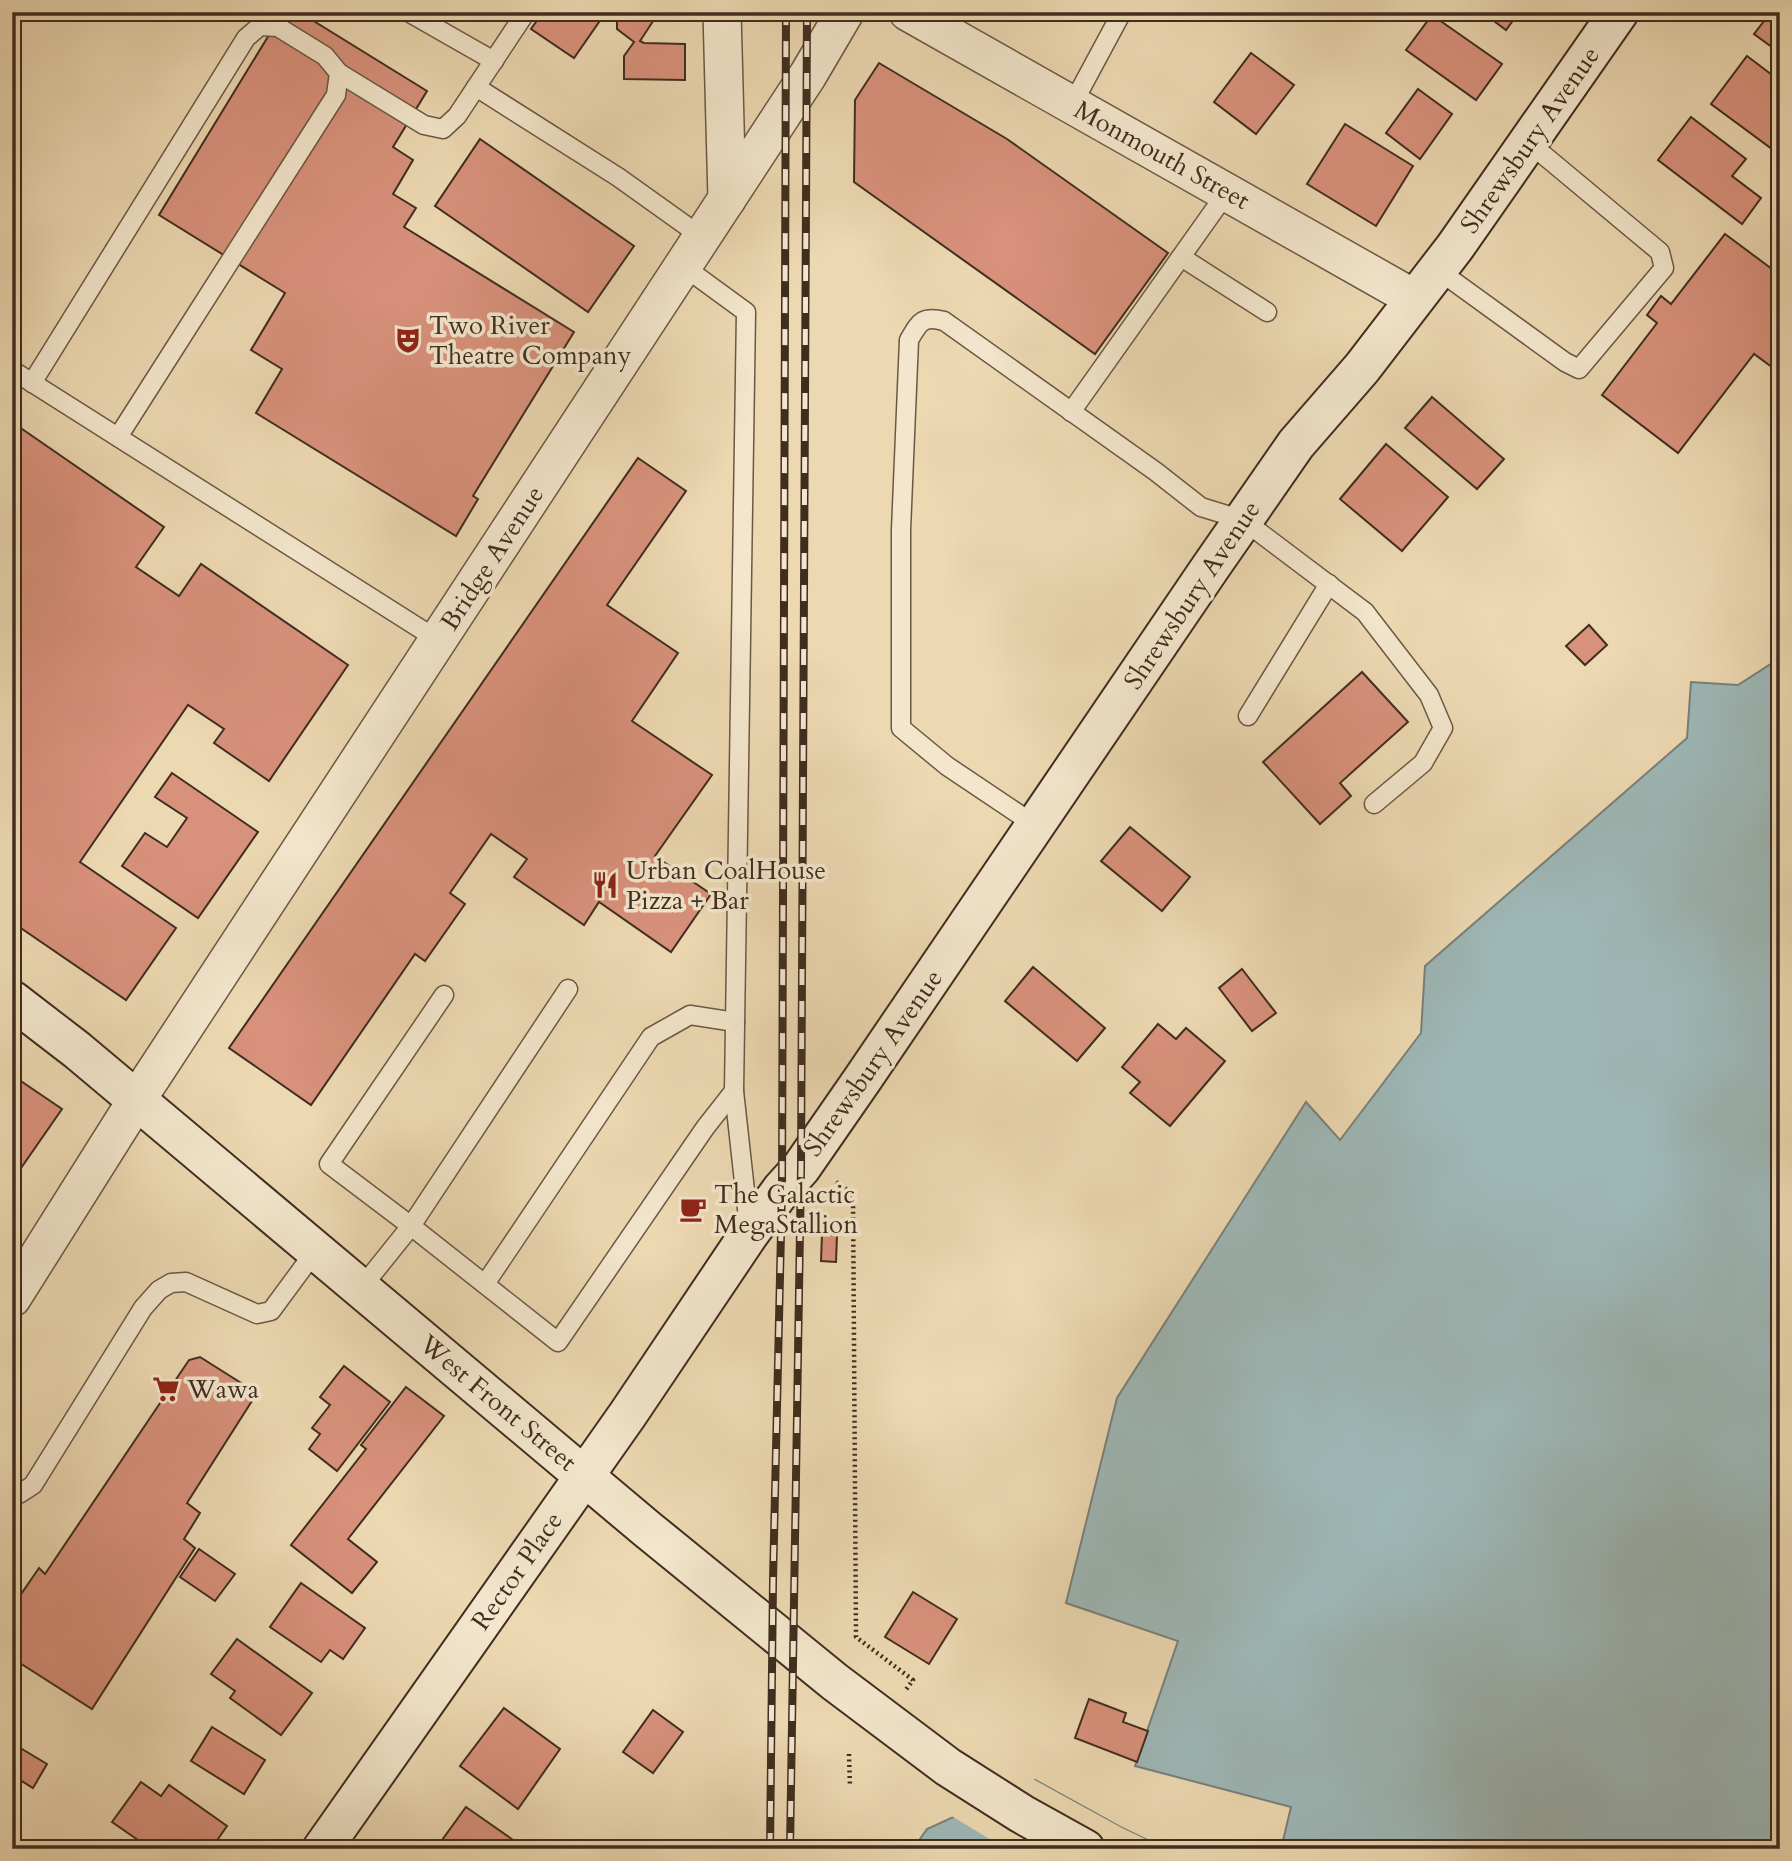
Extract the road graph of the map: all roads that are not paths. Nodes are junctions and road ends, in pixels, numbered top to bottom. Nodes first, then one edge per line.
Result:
1 (408, 12) edge
2 (526, 12) edge
3 (722, 12) edge
4 (845, 12) edge
5 (908, 12) edge
6 (1122, 12) edge
7 (1619, 12) edge
8 (255, 19) edge
9 (494, 61) junction
10 (339, 73) junction
11 (476, 87) junction
12 (1072, 105) junction
13 (1528, 142) junction
14 (1227, 192) junction
15 (727, 199) junction
16 (693, 252) junction
17 (1181, 257) junction
18 (1427, 284) junction
19 (1267, 312) dead end
20 (12, 370) edge
21 (32, 383) junction
22 (1071, 412) junction
23 (118, 437) junction
24 (1243, 520) junction
25 (1329, 584) junction
26 (438, 640) junction
27 (1248, 716) dead end
28 (1374, 804) dead end
29 (1035, 825) junction
30 (568, 989) dead end
31 (444, 995) dead end
32 (12, 1000) edge
33 (735, 1022) junction
34 (734, 1091) junction
35 (136, 1101) junction
36 (782, 1189) joint
37 (411, 1226) junction
38 (749, 1234) junction
39 (316, 1250) junction
40 (485, 1284) junction
41 (362, 1287) junction
42 (12, 1298) edge
43 (585, 1476) junction
44 (12, 1494) edge
45 (322, 1849) edge
46 (1085, 1849) edge

1 - 9 lane
2 - 9 lane
3 - 15 street
4 - 15 street, Bridge Avenue
5 - 12 street, Monmouth Street
6 - 12 lane
7 - 13 main road, Shrewsbury Avenue
8 - 10 lane
8 - 21 lane
9 - 11 lane
10 - 11 lane
10 - 23 lane
11 - 16 lane
12 - 14 street, Monmouth Street
13 - 18 main road, Shrewsbury Avenue
13 - 18 lane
14 - 17 lane
14 - 18 street, Monmouth Street
15 - 16 street, Bridge Avenue
16 - 26 street, Bridge Avenue
16 - 33 lane
17 - 19 lane
17 - 22 lane
18 - 24 main road, Shrewsbury Avenue
20 - 21 lane
21 - 23 lane
22 - 24 lane
22 - 29 lane
23 - 26 lane
24 - 25 lane
24 - 29 main road, Shrewsbury Avenue
25 - 27 lane
25 - 28 lane
26 - 35 street, Bridge Avenue
29 - 36 main road, Shrewsbury Avenue
30 - 37 lane
31 - 37 lane
32 - 35 main road, West Front Street
33 - 34 lane
33 - 40 lane
34 - 38 lane
34 - 40 lane
35 - 39 main road, West Front Street
35 - 42 street, Bridge Avenue
36 - 38 main road, Rector Place
37 - 40 lane
37 - 41 lane
38 - 43 main road, Rector Place
39 - 41 main road, West Front Street
39 - 44 lane
41 - 43 main road, West Front Street
43 - 45 main road, Rector Place
43 - 46 main road, West Front Street

